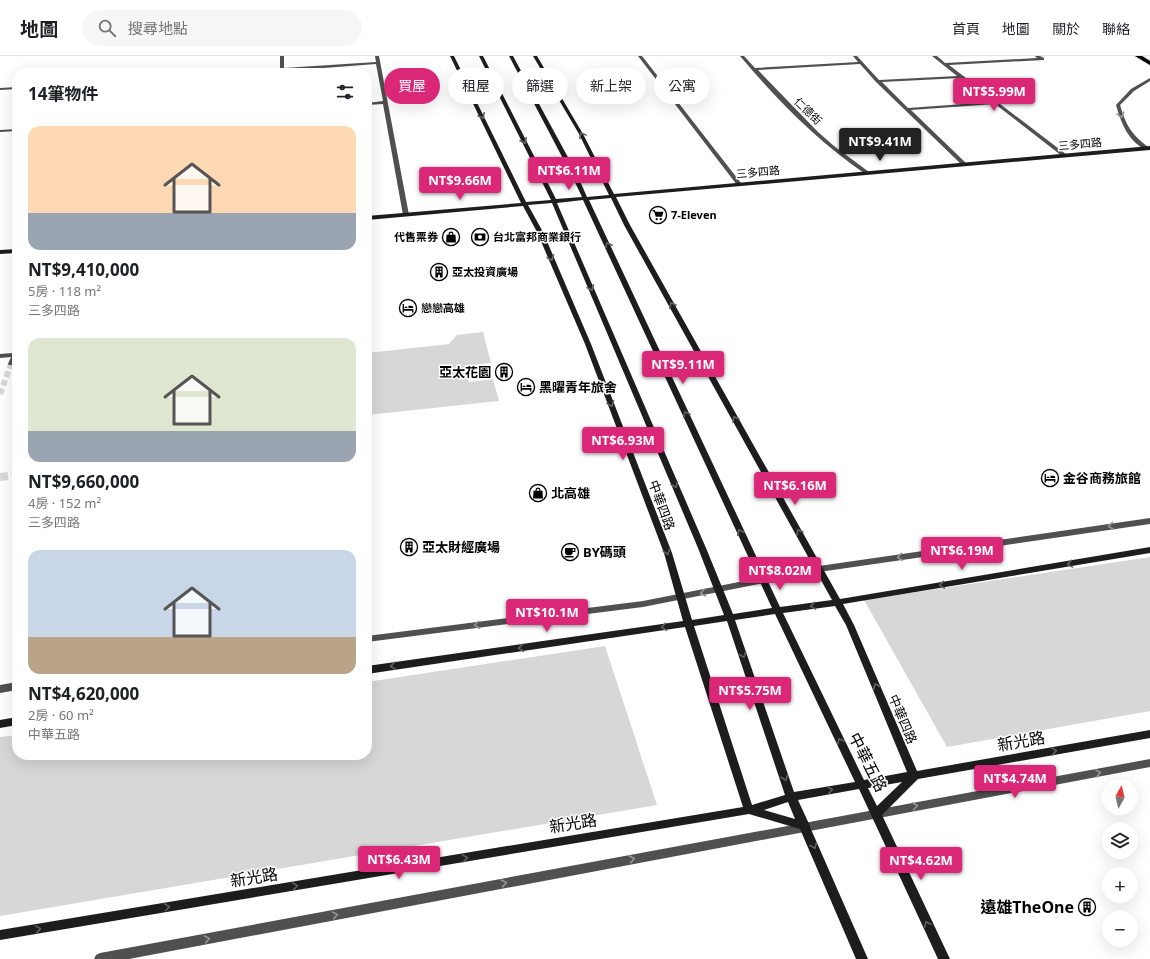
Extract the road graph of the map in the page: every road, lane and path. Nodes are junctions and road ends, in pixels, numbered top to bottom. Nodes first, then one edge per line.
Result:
1 (282, 56) edge
2 (377, 56) edge
3 (452, 56) edge
4 (481, 56) edge
5 (511, 56) edge
6 (534, 56) edge
7 (640, 56) edge
8 (742, 56) edge
9 (855, 56) edge
10 (934, 56) edge
11 (1038, 56) edge
12 (1138, 56) edge
13 (861, 62) junction
14 (378, 63) junction
15 (1150, 63) edge
16 (944, 64) junction
17 (282, 68) edge
18 (318, 68) edge
19 (755, 69) junction
20 (961, 77) junction
21 (1150, 79) edge
22 (878, 81) junction
23 (12, 88) edge
24 (0, 89) edge
25 (384, 96) edge
26 (384, 102) edge
27 (372, 103) edge
28 (996, 103) junction
29 (385, 104) edge
30 (907, 109) junction
31 (12, 130) edge
32 (0, 131) edge
33 (1148, 148) edge
34 (1064, 155) junction
35 (964, 164) junction
36 (866, 172) junction
37 (739, 184) junction
38 (611, 196) junction
39 (585, 198) junction
40 (554, 201) junction
41 (524, 203) junction
42 (406, 215) junction
43 (372, 218) edge
44 (12, 251) edge
45 (0, 252) edge
46 (12, 354) edge
47 (0, 356) edge
48 (1150, 521) edge
49 (1150, 550) edge
50 (819, 569) junction
51 (763, 580) junction
52 (719, 590) junction
53 (680, 598) junction
54 (838, 602) junction
55 (778, 611) junction
56 (730, 618) junction
57 (688, 623) junction
58 (372, 638) edge
59 (372, 669) edge
60 (12, 687) edge
61 (0, 689) edge
62 (12, 722) edge
63 (0, 724) edge
64 (1150, 734) edge
65 (1150, 763) edge
66 (914, 776) junction
67 (861, 785) junction
68 (791, 797) junction
69 (749, 810) junction
70 (876, 814) junction
71 (805, 826) junction
72 (0, 935) edge
73 (100, 959) edge
74 (862, 959) edge
75 (944, 959) edge

1 - 17 street
2 - 14 street
3 -> 41 street, 中華四路
4 -> 40 street, 中華四路
5 - 39 street
38 -> 6 street, 中華四路
7 - 37 street
8 - 19 street, 仁德街
9 - 13 street
10 - 16 street
11 - 16 street
12 - 15 main road
13 - 19 street
13 - 22 street
14 - 18 street
14 - 25 street
16 - 20 street
19 - 36 street, 仁德街
20 - 22 street
20 - 28 street
21 -> 33 street
22 - 30 street
23 - 24 street
26 - 27 street
28 - 30 street
28 - 34 street
29 - 42 street
30 - 35 street
31 - 32 street
33 - 34 street, 三多四路
34 - 35 street, 三多四路
35 - 36 street, 三多四路
36 - 37 street, 三多四路
37 - 38 street, 三多四路
38 - 39 street, 三多四路
50 -> 38 street, 中華四路
39 - 40 street, 三多四路
51 -> 39 street
40 - 41 street, 三多四路
40 -> 52 street, 中華四路
41 - 42 street, 三多四路
41 -> 53 street, 中華四路
42 - 43 street, 三多四路
44 - 45 street
46 - 47 street
48 -> 50 street
49 -> 54 street
50 - 51 street
50 - 54 street, 中華四路
51 - 52 street
51 - 55 street, 中華五路
52 -> 53 street
52 - 56 street
53 - 57 street, 中華四路
53 -> 58 street
54 -> 55 street
66 -> 54 street, 中華四路
55 - 56 street
67 -> 55 street, 中華五路
56 - 57 street
56 -> 68 street
57 -> 59 street
57 - 69 street, 中華四路
60 - 61 street
62 - 63 street
66 -> 64 street, 新光路
70 -> 65 street
66 - 67 street, 新光路
66 - 70 street
68 -> 67 street, 新光路
67 - 70 street, 中華五路
68 - 69 street, 新光路
68 - 71 street
69 - 71 street
72 -> 69 street, 新光路
70 - 71 street
75 -> 70 street, 中華五路
73 -> 71 street
71 -> 74 street

